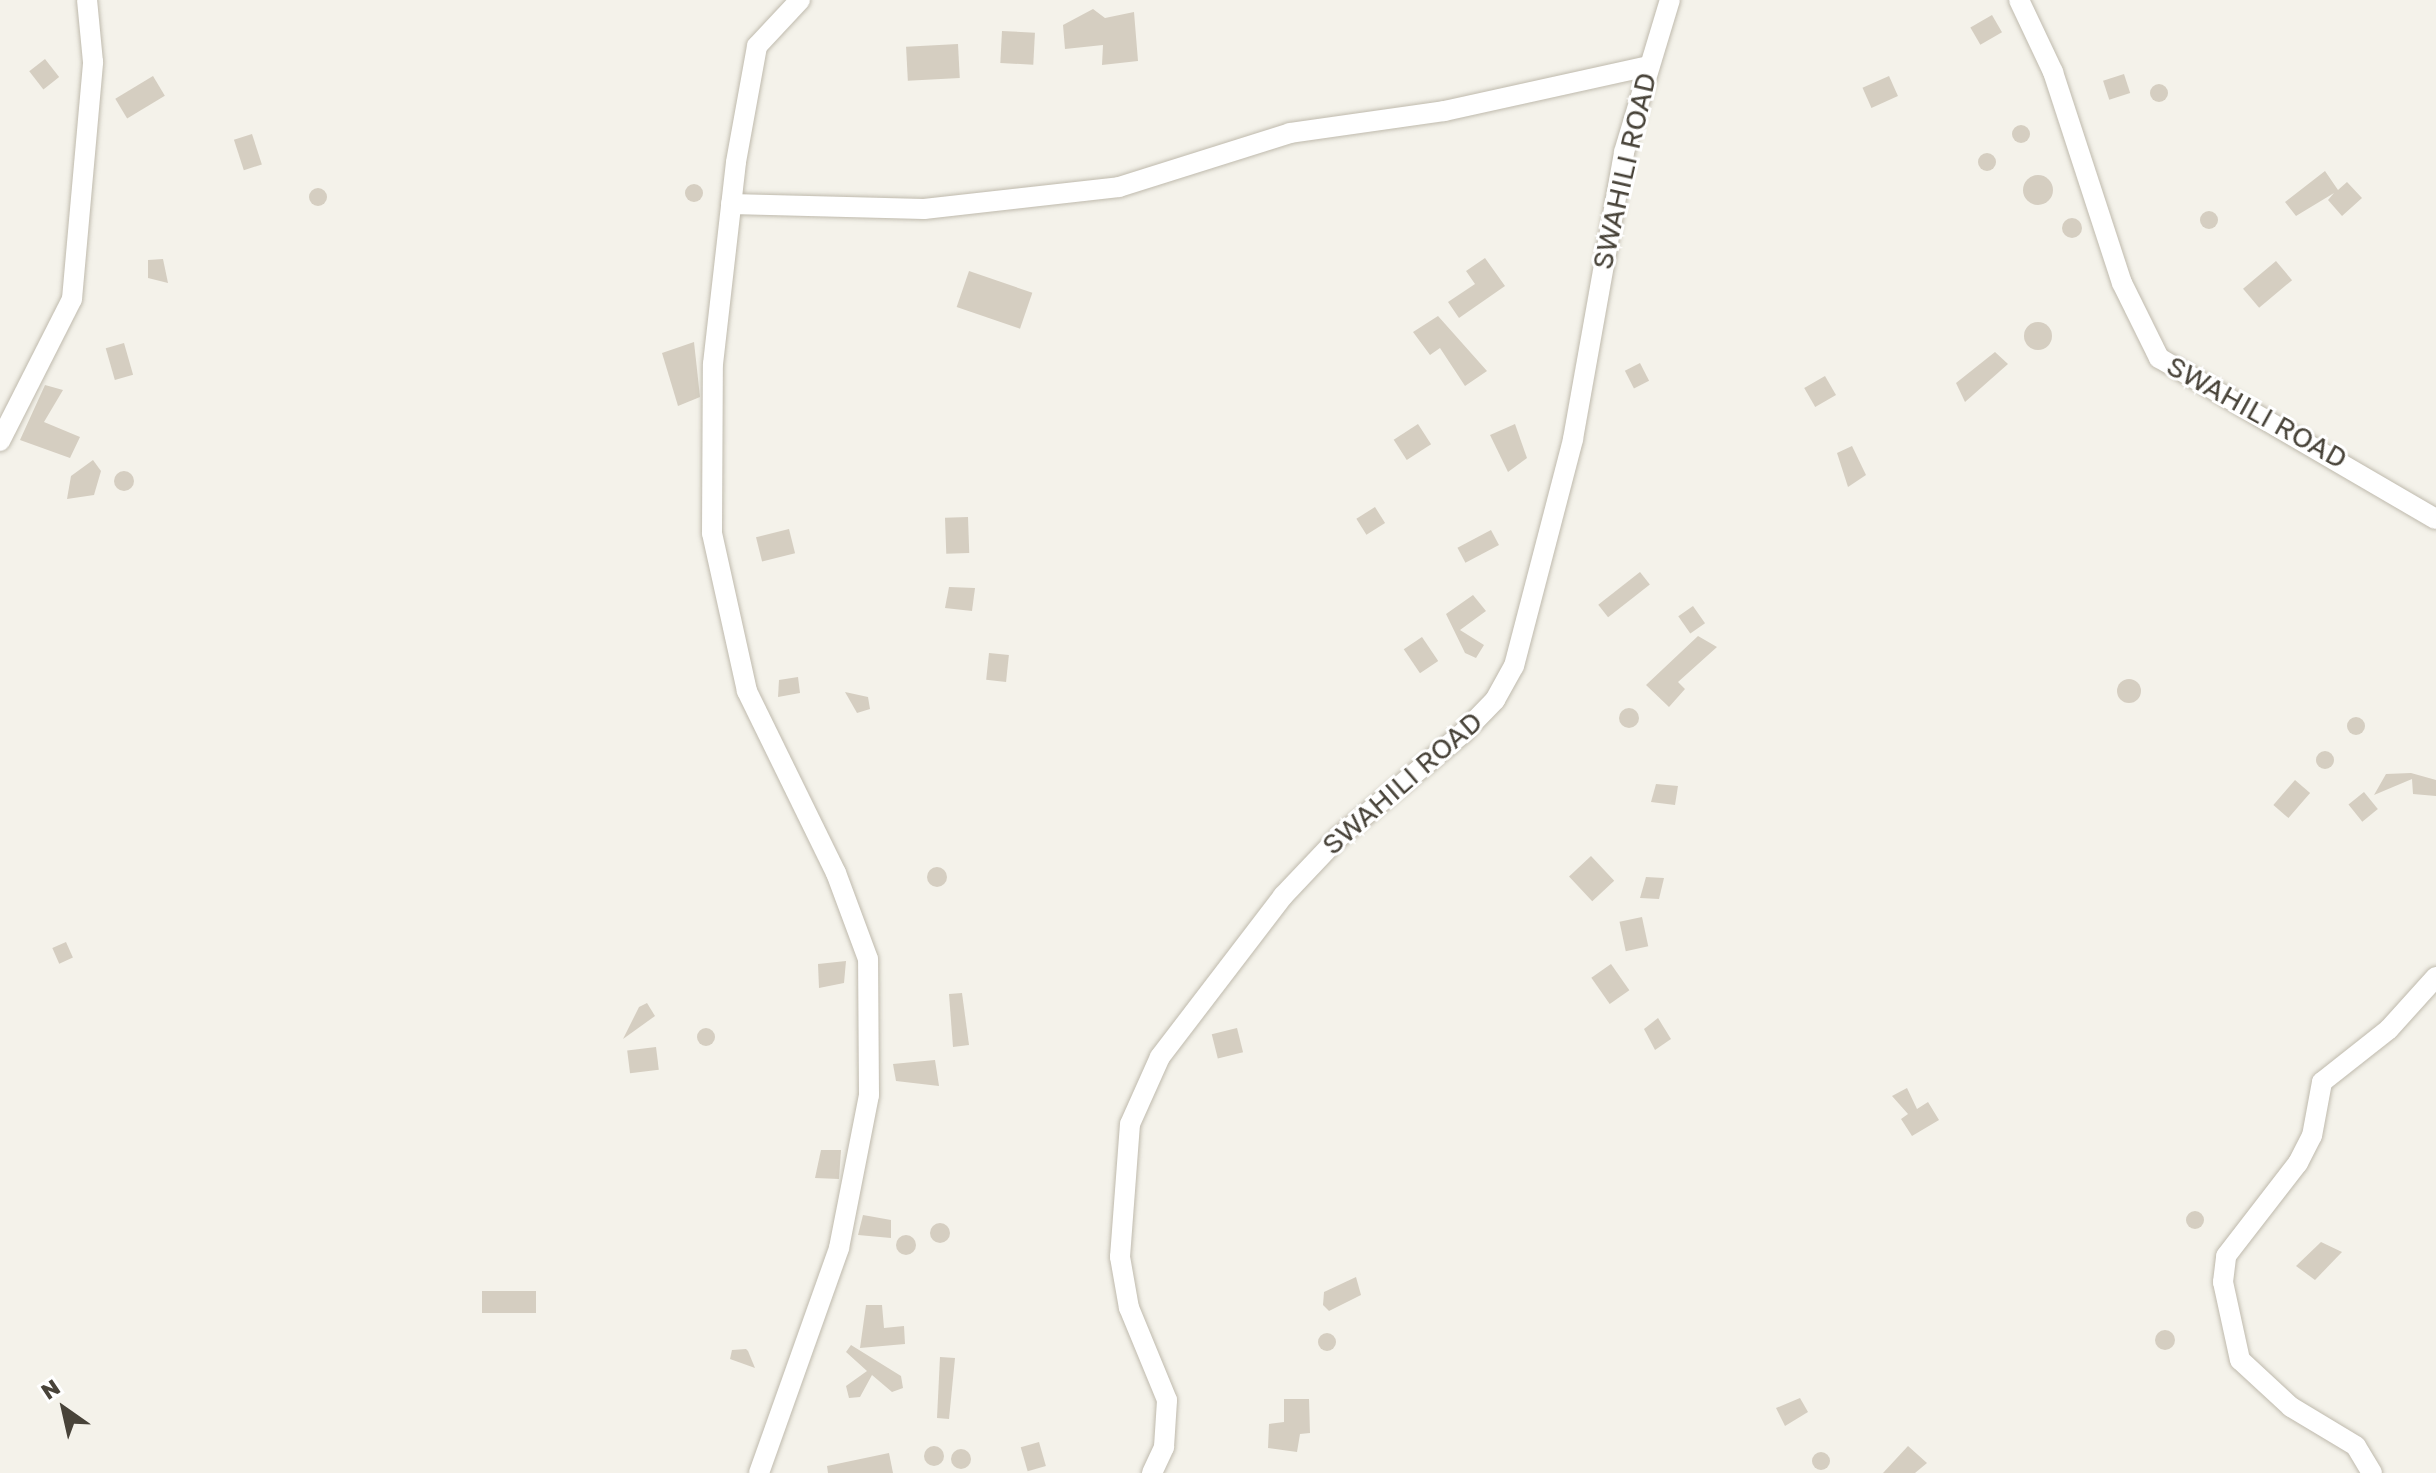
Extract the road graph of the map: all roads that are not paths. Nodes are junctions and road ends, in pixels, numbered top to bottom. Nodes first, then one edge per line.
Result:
1 (87, 0) edge
2 (800, 0) edge
3 (1670, 0) edge
4 (2019, 0) edge
5 (1649, 66) junction
6 (731, 204) junction
7 (0, 441) edge
8 (2436, 519) edge
9 (2436, 977) edge
10 (759, 1473) edge
11 (1152, 1473) edge
12 (2372, 1473) edge

1 - 7 street
2 - 6 street
3 - 5 street, SWAHILI ROAD
4 - 8 street, SWAHILI ROAD
5 - 6 street
5 - 11 street, SWAHILI ROAD
6 - 10 street
9 - 12 street

